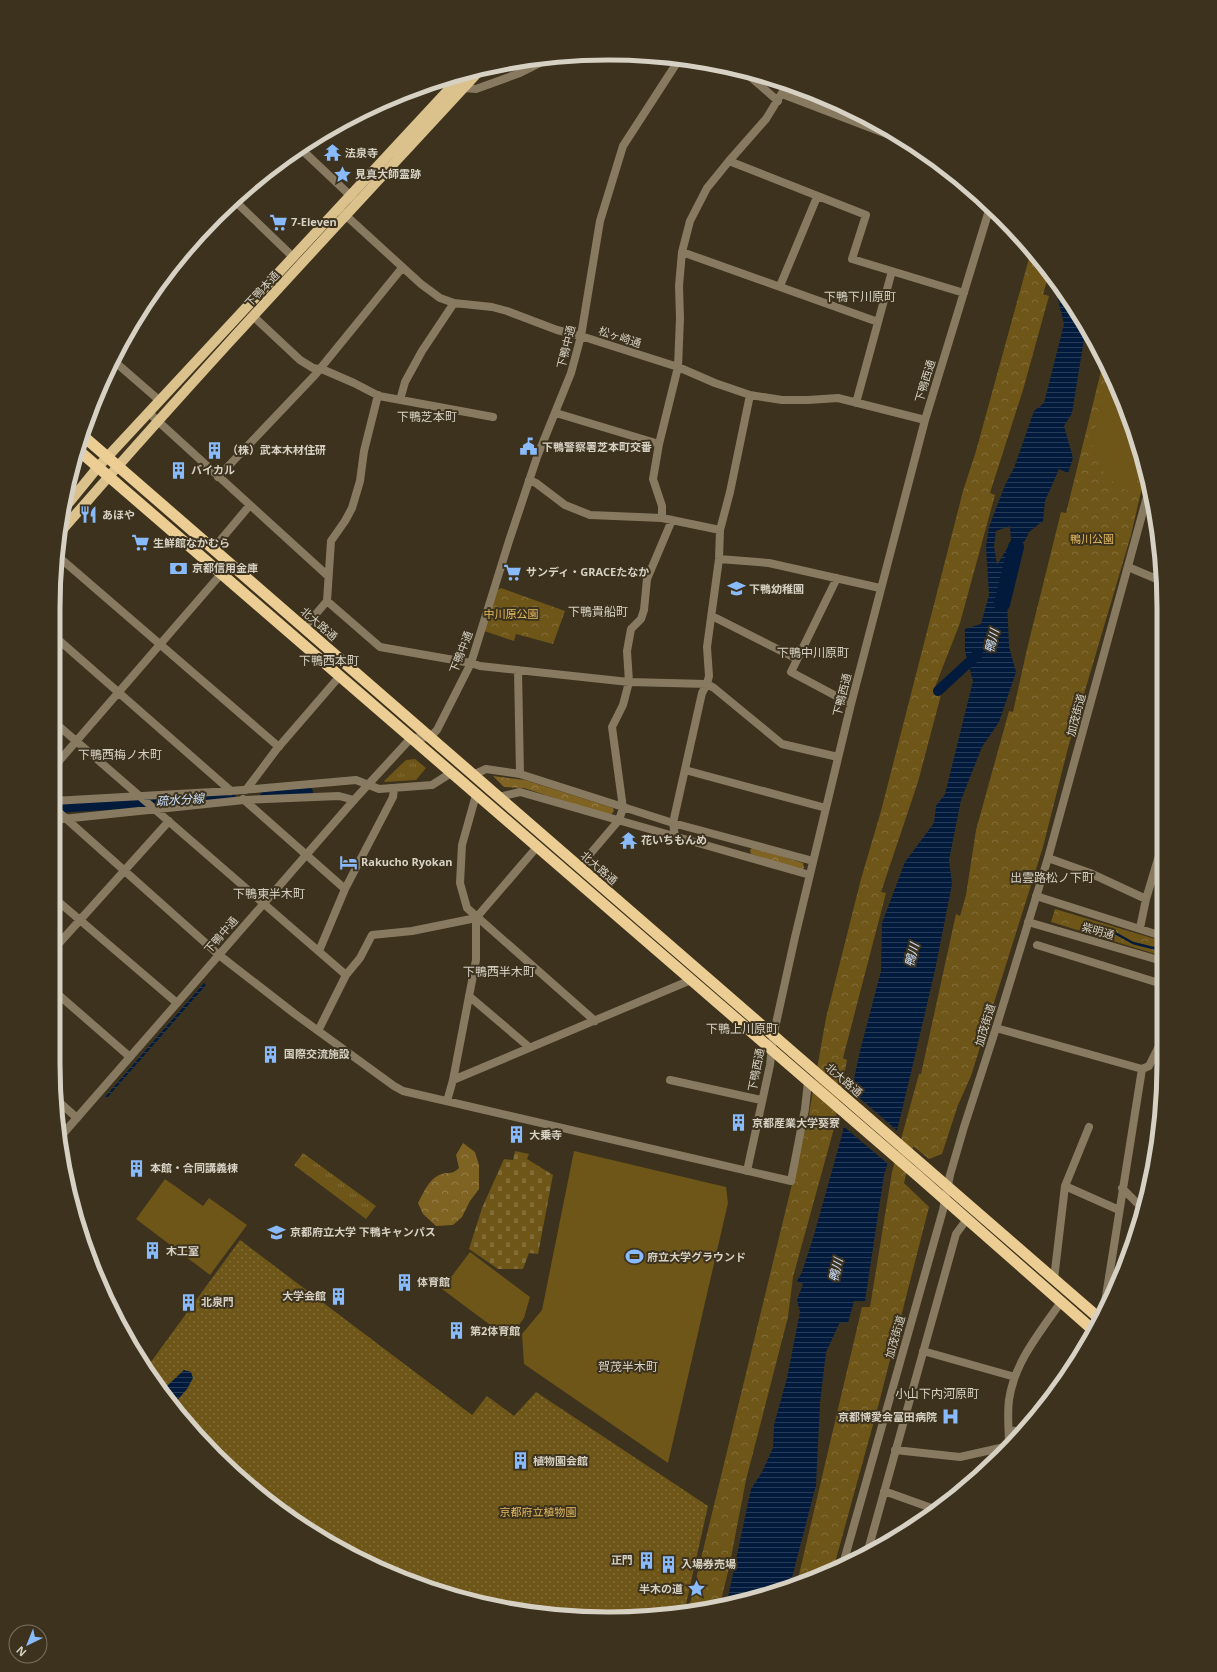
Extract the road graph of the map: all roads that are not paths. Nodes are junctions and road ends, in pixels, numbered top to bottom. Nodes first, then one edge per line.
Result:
1 (537, 65) edge
2 (676, 65) edge
3 (468, 79) edge
4 (462, 81) edge
5 (757, 81) edge
6 (460, 85) junction
7 (785, 89) edge
8 (780, 98) junction
9 (874, 129) edge
10 (305, 152) edge
11 (729, 161) junction
12 (350, 195) junction
13 (818, 197) junction
14 (358, 203) junction
15 (238, 204) edge
16 (338, 208) junction
17 (988, 213) edge
18 (346, 216) junction
19 (682, 252) junction
20 (293, 257) junction
21 (402, 268) junction
22 (892, 271) junction
23 (780, 286) junction
24 (964, 293) junction
25 (454, 303) junction
26 (253, 316) junction
27 (878, 322) junction
28 (581, 336) junction
29 (118, 364) edge
30 (678, 367) junction
31 (318, 370) junction
32 (750, 394) junction
33 (378, 395) junction
34 (400, 400) junction
35 (160, 401) junction
36 (856, 403) junction
37 (149, 413) junction
38 (556, 413) junction
39 (493, 417) dead end
40 (925, 420) junction
41 (159, 421) junction
42 (87, 439) edge
43 (659, 444) junction
44 (83, 454) edge
45 (108, 457) junction
46 (118, 466) junction
47 (98, 467) junction
48 (109, 476) junction
49 (218, 477) junction
50 (529, 480) junction
51 (71, 500) edge
52 (1146, 501) edge
53 (250, 505) junction
54 (662, 518) junction
55 (672, 520) junction
56 (67, 526) edge
57 (720, 530) junction
58 (213, 549) junction
59 (719, 558) junction
60 (62, 560) edge
61 (1128, 567) junction
62 (221, 574) junction
63 (328, 576) junction
64 (837, 578) junction
65 (1156, 578) edge
66 (880, 588) junction
67 (327, 601) junction
68 (712, 616) junction
69 (304, 628) junction
70 (60, 641) edge
71 (160, 644) junction
72 (797, 659) junction
73 (471, 663) junction
74 (518, 670) junction
75 (339, 677) junction
76 (629, 682) junction
77 (707, 684) junction
78 (119, 692) junction
79 (850, 704) junction
80 (60, 727) edge
81 (430, 737) junction
82 (411, 738) junction
83 (76, 741) junction
84 (278, 747) junction
85 (838, 757) junction
86 (60, 760) edge
87 (685, 770) junction
88 (451, 773) junction
89 (520, 774) junction
90 (473, 775) junction
91 (367, 785) junction
92 (394, 788) junction
93 (238, 791) junction
94 (476, 795) junction
95 (140, 796) junction
96 (499, 798) junction
97 (244, 800) junction
98 (354, 800) junction
99 (60, 801) edge
100 (623, 808) junction
101 (826, 808) junction
102 (156, 810) junction
103 (60, 813) edge
104 (65, 818) junction
105 (60, 819) edge
106 (168, 820) junction
107 (619, 820) junction
108 (673, 822) junction
109 (674, 836) junction
110 (537, 847) junction
111 (306, 855) junction
112 (1048, 858) junction
113 (813, 862) junction
114 (1157, 862) edge
115 (579, 867) junction
116 (124, 871) junction
117 (810, 875) junction
118 (345, 888) junction
119 (1036, 896) junction
120 (1146, 899) junction
121 (60, 903) edge
122 (264, 903) junction
123 (476, 918) junction
124 (80, 920) junction
125 (1028, 922) junction
126 (1140, 928) junction
127 (1157, 934) edge
128 (60, 942) edge
129 (1037, 945) dead end
130 (319, 951) junction
131 (219, 956) junction
132 (1157, 960) edge
133 (346, 975) junction
134 (691, 980) junction
135 (1157, 982) edge
136 (60, 996) edge
137 (469, 996) junction
138 (177, 1003) junction
139 (595, 1021) junction
140 (996, 1028) junction
141 (318, 1031) junction
142 (773, 1037) junction
143 (529, 1047) junction
144 (771, 1050) junction
145 (1157, 1050) edge
146 (130, 1057) junction
147 (1142, 1069) junction
148 (453, 1080) junction
149 (670, 1080) dead end
150 (810, 1084) junction
151 (761, 1100) junction
152 (448, 1102) junction
153 (62, 1105) edge
154 (77, 1118) junction
155 (1089, 1128) dead end
156 (65, 1132) edge
157 (747, 1171) junction
158 (1065, 1186) junction
159 (948, 1187) junction
160 (1122, 1188) junction
161 (944, 1200) junction
162 (1138, 1204) edge
163 (1119, 1210) junction
164 (967, 1219) junction
165 (1054, 1279) junction
166 (1107, 1292) edge
167 (1061, 1302) junction
168 (1095, 1315) edge
169 (1090, 1327) edge
170 (923, 1351) junction
171 (1015, 1377) junction
172 (1009, 1430) junction
173 (1015, 1431) edge
174 (1009, 1437) edge
175 (998, 1449) edge
176 (895, 1450) junction
177 (884, 1490) junction
178 (930, 1507) edge
179 (869, 1546) edge
180 (845, 1558) edge

1 - 6 street
2 - 28 street, 下鴨中通
3 - 6 main road, 下鴨本通
4 - 6 main road, 下鴨本通
5 - 8 street
6 - 12 main road, 下鴨本通
6 - 14 main road, 下鴨本通
7 - 8 street
8 - 9 street
8 - 11 street
10 - 12 street
11 - 13 street
11 - 19 street
12 - 14 street
12 - 16 main road, 下鴨本通
13 - 22 street
13 - 23 street
14 - 18 main road, 下鴨本通
15 - 20 street
16 - 18 street, 松ヶ崎通
16 - 20 main road, 下鴨本通
17 - 24 street, 下鴨西通
18 - 21 street, 松ヶ崎通
18 - 26 main road, 下鴨本通
19 - 23 street
19 - 30 street
20 - 35 main road, 下鴨本通
21 - 25 street, 松ヶ崎通
21 - 31 street
22 - 24 street
22 - 27 street
23 - 27 street
24 - 40 street, 下鴨西通
25 - 28 street, 松ヶ崎通
25 - 34 street
26 - 31 street
26 - 41 main road, 下鴨本通
27 - 36 street
28 - 30 street, 松ヶ崎通
28 - 38 street, 下鴨中通
29 - 35 street
30 - 32 street, 松ヶ崎通
30 - 43 street
31 - 33 street
31 - 49 street
32 - 36 street, 松ヶ崎通
32 - 57 street
33 - 34 street
33 - 63 street
34 - 39 street
35 - 37 main road, 下鴨本通
36 - 40 street, 松ヶ崎通
37 - 41 street
37 - 45 main road, 下鴨本通
38 - 43 street
38 - 50 street, 下鴨中通
40 - 66 street, 下鴨西通
41 - 46 main road, 下鴨本通
41 - 49 street
42 - 45 highway, 北大路通
43 - 54 street
44 - 47 highway
45 - 46 highway, 北大路通
45 - 47 main road, 下鴨本通
46 - 48 main road, 下鴨本通
46 - 58 highway, 北大路通
47 - 48 highway
47 - 51 main road, 下鴨本通
48 - 56 main road, 下鴨本通
48 - 62 highway
49 - 53 street
50 - 54 street
50 - 73 street, 下鴨中通
52 - 61 street, 加茂街道
53 - 58 street
53 - 63 street
54 - 55 street
55 - 57 street
55 - 76 street
57 - 59 street
58 - 69 highway, 北大路通
59 - 64 street
59 - 68 street
60 - 71 street
61 - 65 street
61 - 112 street, 加茂街道
62 - 71 street
62 - 75 highway
63 - 67 street
64 - 66 street
64 - 72 street
66 - 79 street, 下鴨西通
67 - 69 street
67 - 73 street
68 - 72 street
68 - 77 street
69 - 81 highway, 北大路通
70 - 78 street
71 - 78 street
71 - 84 street
72 - 79 street
73 - 74 street
73 - 81 street, 下鴨中通
74 - 76 street
74 - 89 street
75 - 82 highway
75 - 84 street
76 - 77 street
76 - 100 street
77 - 85 street
77 - 87 street
78 - 83 street
78 - 93 street
79 - 85 street, 下鴨西通
80 - 83 street
81 - 82 street
81 - 90 highway, 北大路通
82 - 88 highway
82 - 91 street, 下鴨中通
83 - 86 street
83 - 95 street
84 - 93 street
85 - 101 street, 下鴨西通
87 - 101 street
87 - 108 street
88 - 92 street
88 - 94 highway
89 - 90 street
89 - 100 street
90 - 96 highway, 北大路通
91 - 92 street
91 - 93 street
91 - 98 street, 下鴨中通
92 - 118 street
93 - 95 street
93 - 97 street
94 - 110 highway
94 - 123 street
95 - 99 street
95 - 102 street
96 - 107 street
96 - 115 highway, 北大路通
97 - 98 street
97 - 102 street
97 - 111 street
98 - 111 street, 下鴨中通
100 - 107 street
100 - 108 street
101 - 113 street, 下鴨西通
102 - 104 street
102 - 106 street
103 - 104 street
104 - 105 street
104 - 116 street
106 - 116 street
106 - 122 street
107 - 109 street
107 - 115 street
108 - 109 street
108 - 113 street
109 - 117 street
110 - 123 street
110 - 134 highway
111 - 118 street
111 - 122 street, 下鴨中通
112 - 119 street, 加茂街道
112 - 120 street
113 - 117 street, 下鴨西通
114 - 120 street
115 - 142 highway, 北大路通
116 - 124 street
116 - 131 street
117 - 142 street, 下鴨西通
118 - 130 street
119 - 125 street, 加茂街道
119 - 126 street, 紫明通
120 - 126 street
121 - 124 street
122 - 130 street
122 - 131 street, 下鴨中通
123 - 133 street
123 - 137 street
123 - 139 street
124 - 128 street
124 - 138 street
125 - 132 street, 紫明通
125 - 140 street, 加茂街道
126 - 127 street, 紫明通
129 - 135 street
130 - 133 street
131 - 138 street, 下鴨中通
131 - 141 street
133 - 141 street
134 - 139 street
134 - 144 highway
136 - 146 street
137 - 143 street
137 - 148 street
138 - 146 street, 下鴨中通
139 - 143 street
140 - 147 street
140 - 159 street, 加茂街道
141 - 152 street
142 - 144 street, 下鴨西通
142 - 159 highway, 北大路通
143 - 148 street
144 - 150 highway
144 - 151 street, 下鴨西通
145 - 147 street
146 - 154 street, 下鴨中通
147 - 160 street
148 - 152 street
149 - 151 street
150 - 157 street
150 - 161 highway
151 - 157 street, 下鴨西通
152 - 157 street
153 - 154 street
154 - 156 street, 下鴨中通
155 - 158 street
158 - 163 street
158 - 165 street
159 - 161 street, 加茂街道
159 - 165 highway, 北大路通
160 - 162 street
160 - 163 street
161 - 164 highway
161 - 180 street, 加茂街道
163 - 166 street
164 - 167 highway
164 - 170 street
165 - 168 highway, 北大路通
167 - 169 highway
167 - 171 street
170 - 171 street
170 - 176 street
171 - 172 street
172 - 173 street
172 - 174 street
175 - 176 street
176 - 177 street
177 - 178 street
177 - 179 street

